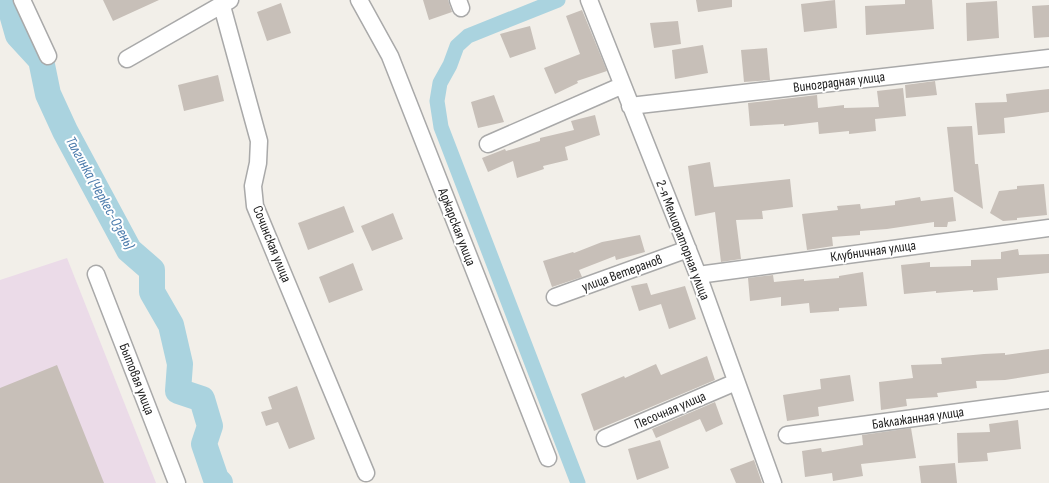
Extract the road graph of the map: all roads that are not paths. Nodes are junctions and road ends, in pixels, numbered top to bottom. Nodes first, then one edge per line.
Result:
1 (22, 0) edge
2 (359, 0) edge
3 (589, 0) edge
4 (226, 3) edge
5 (48, 56) dead end
6 (1049, 58) edge
7 (127, 59) dead end
8 (622, 86) junction
9 (630, 106) junction
10 (488, 144) dead end
11 (1049, 228) edge
12 (688, 249) junction
13 (96, 274) dead end
14 (698, 275) junction
15 (556, 297) dead end
16 (736, 382) junction
17 (1049, 400) edge
18 (786, 435) dead end
19 (605, 438) dead end
20 (548, 458) dead end
21 (366, 473) dead end
22 (177, 483) edge
23 (773, 483) edge

1 - 5 street
2 - 20 street, Аджарская улица
3 - 8 street, 2-я Мелиораторная улица
4 - 7 street
4 - 21 street, Сочинская улица
6 - 9 street, Виноградная улица
8 - 9 street, 2-я Мелиораторная улица
8 - 10 street
9 - 12 street, 2-я Мелиораторная улица
11 - 14 street, Клубничная улица
12 - 14 street, 2-я Мелиораторная улица
12 - 15 street, улица Ветеранов
13 - 22 street, Бытовая улица
14 - 16 street, 2-я Мелиораторная улица
16 - 19 street, Песочная улица
16 - 23 street, 2-я Мелиораторная улица
17 - 18 street, Баклажанная улица

